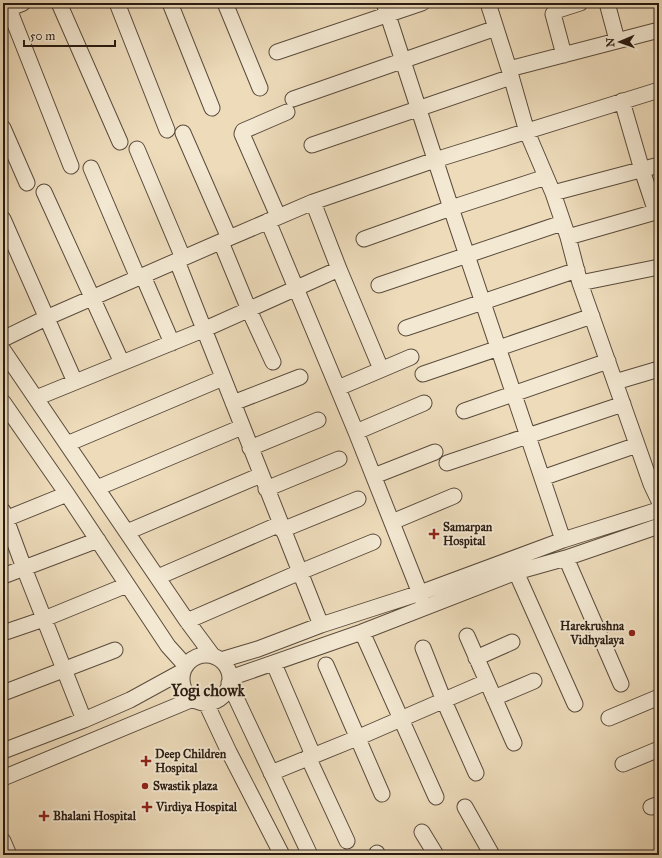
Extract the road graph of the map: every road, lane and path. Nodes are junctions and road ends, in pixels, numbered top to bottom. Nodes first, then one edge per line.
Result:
1 (59, 3) edge
2 (117, 3) edge
3 (170, 3) edge
4 (225, 3) edge
5 (422, 3) edge
6 (488, 3) edge
7 (580, 3) edge
8 (607, 3) edge
9 (13, 6) edge
10 (386, 9) edge
11 (496, 28) junction
12 (659, 30) edge
13 (617, 40) junction
14 (277, 52) dead end
15 (564, 55) junction
16 (403, 62) junction
17 (510, 73) junction
18 (260, 88) dead end
19 (659, 90) edge
20 (622, 101) junction
21 (212, 108) dead end
22 (418, 109) junction
23 (3, 128) edge
24 (167, 130) dead end
25 (527, 132) junction
26 (183, 133) dead end
27 (120, 142) dead end
28 (312, 144) dead end
29 (138, 149) dead end
30 (435, 160) junction
31 (659, 165) edge
32 (71, 166) dead end
33 (91, 168) dead end
34 (642, 170) junction
35 (546, 177) junction
36 (27, 183) dead end
37 (44, 192) dead end
38 (553, 193) junction
39 (314, 202) junction
40 (451, 208) junction
41 (657, 211) edge
42 (3, 219) edge
43 (273, 219) junction
44 (562, 223) junction
45 (568, 237) junction
46 (364, 239) dead end
47 (225, 240) junction
48 (466, 255) junction
49 (180, 260) junction
50 (659, 267) edge
51 (339, 269) junction
52 (578, 276) junction
53 (140, 277) junction
54 (379, 285) dead end
55 (296, 288) junction
56 (93, 298) junction
57 (483, 302) junction
58 (249, 310) junction
59 (592, 316) junction
60 (46, 318) junction
61 (406, 328) dead end
62 (203, 330) junction
63 (3, 339) edge
64 (172, 343) junction
65 (498, 347) junction
66 (3, 350) edge
67 (410, 357) dead end
68 (608, 361) junction
69 (273, 362) dead end
70 (122, 363) junction
71 (381, 369) junction
72 (659, 369) edge
73 (423, 374) dead end
74 (300, 377) dead end
75 (223, 378) junction
76 (75, 382) junction
77 (615, 382) junction
78 (338, 388) junction
79 (514, 393) junction
80 (36, 398) junction
81 (3, 402) edge
82 (233, 403) junction
83 (424, 403) dead end
84 (623, 404) junction
85 (464, 410) dead end
86 (8, 420) edge
87 (318, 420) dead end
88 (242, 427) junction
89 (356, 432) junction
90 (528, 436) junction
91 (67, 444) junction
92 (638, 445) junction
93 (250, 448) junction
94 (435, 452) dead end
95 (339, 459) dead end
96 (447, 462) dead end
97 (374, 476) junction
98 (542, 478) junction
99 (264, 482) junction
100 (97, 488) junction
101 (67, 494) junction
102 (454, 496) dead end
103 (358, 499) dead end
104 (658, 514) edge
105 (4, 517) edge
106 (392, 522) junction
107 (281, 527) junction
108 (128, 532) junction
109 (98, 540) junction
110 (563, 540) junction
111 (373, 542) dead end
112 (566, 558) junction
113 (24, 568) junction
114 (300, 572) junction
115 (516, 572) junction
116 (3, 576) edge
117 (158, 577) junction
118 (126, 585) junction
119 (420, 593) junction
120 (426, 607) junction
121 (44, 619) junction
122 (187, 621) junction
123 (321, 625) junction
124 (362, 632) junction
125 (3, 633) edge
126 (467, 636) dead end
127 (512, 642) dead end
128 (423, 648) dead end
129 (115, 650) dead end
130 (217, 658) junction
131 (476, 658) junction
132 (274, 664) junction
133 (326, 665) dead end
134 (64, 669) junction
135 (185, 669) junction
136 (230, 681) junction
137 (534, 681) dead end
138 (486, 682) junction
139 (621, 684) dead end
140 (3, 693) edge
141 (659, 697) edge
142 (494, 698) junction
143 (444, 700) junction
144 (200, 701) junction
145 (575, 704) dead end
146 (609, 718) dead end
147 (401, 719) junction
148 (84, 720) junction
149 (357, 738) junction
150 (514, 743) dead end
151 (659, 750) edge
152 (3, 751) edge
153 (311, 756) junction
154 (623, 764) dead end
155 (271, 773) junction
156 (476, 773) dead end
157 (3, 778) edge
158 (382, 794) dead end
159 (436, 797) dead end
160 (465, 807) dead end
161 (422, 832) dead end
162 (3, 841) edge
163 (347, 841) dead end
164 (487, 853) edge
165 (9, 855) edge
166 (282, 855) edge
167 (310, 855) edge
168 (436, 855) edge

1 - 27 street
2 - 24 street
3 - 21 street
4 - 18 street
5 - 10 street
6 - 11 street
7 - 15 street
8 - 13 street
9 - 32 street
10 - 14 street
10 - 16 street
11 - 16 street
11 - 17 street
12 - 13 street
13 - 15 street
15 - 17 street
16 - 22 street
16 - 43 street
17 - 22 street
17 - 25 street
19 - 20 street
20 - 25 street
20 - 34 street
22 - 28 street
22 - 30 street
23 - 36 street
25 - 30 street
25 - 35 street
26 - 47 street
29 - 49 street
30 - 39 street
30 - 40 street
31 - 34 street
33 - 53 street
34 - 38 street
34 - 41 street
35 - 38 street
35 - 40 street
37 - 56 street
38 - 44 street
39 - 43 street
39 - 51 street
40 - 46 street
40 - 48 street
41 - 45 street
42 - 60 street
43 - 47 street
43 - 55 street
44 - 45 street
44 - 48 street
45 - 52 street
47 - 49 street
47 - 58 street
48 - 54 street
48 - 57 street
49 - 53 street
49 - 62 street
50 - 52 street
51 - 55 street
51 - 71 street
52 - 57 street
52 - 59 street
53 - 56 street
53 - 64 street
55 - 58 street
55 - 78 street
56 - 60 street
56 - 70 street
57 - 61 street
57 - 65 street
58 - 62 street
58 - 69 street
59 - 65 street
59 - 68 street
60 - 63 street
60 - 76 street
62 - 64 street
62 - 75 street
64 - 70 street
65 - 73 street
65 - 79 street
66 - 80 street
67 - 71 street
68 - 77 street
68 - 79 street
70 - 76 street
71 - 78 street
72 - 77 street
74 - 82 street
75 - 82 street
75 - 91 street
76 - 80 street
77 - 84 street
78 - 89 street
79 - 85 street
79 - 90 street
80 - 91 street
81 - 86 street
82 - 88 street
83 - 89 street
84 - 90 street
84 - 92 street
86 - 101 street
87 - 93 street
88 - 93 street
88 - 100 street
89 - 97 street
90 - 96 street
90 - 98 street
91 - 100 street
92 - 98 street
92 - 104 street
93 - 99 street
94 - 97 street
95 - 99 street
97 - 106 street
98 - 110 street
99 - 107 street
99 - 108 street
100 - 108 street
101 - 105 street
101 - 109 street
102 - 106 street
103 - 107 street
104 - 110 street
104 - 112 street
105 - 113 street
106 - 119 street
107 - 114 street
107 - 117 street
108 - 117 street
109 - 113 street
109 - 118 street
110 - 119 street
111 - 114 street
112 - 115 street
112 - 139 street
113 - 116 street
113 - 121 street
114 - 122 street
114 - 123 street
115 - 120 street
115 - 145 street
117 - 122 street
118 - 121 street
118 - 135 street
119 - 120 street
119 - 123 street
120 - 124 street
121 - 125 street
121 - 134 street
122 - 130 street
123 - 130 street
124 - 132 street
124 - 147 street
126 - 131 street
127 - 131 street
128 - 143 street
129 - 134 street
130 - 135 street
130 - 136 street
131 - 138 street
132 - 136 street
132 - 153 street
133 - 149 street
134 - 140 street
134 - 148 street
135 - 144 street
135 - 148 street
136 - 144 street
136 - 155 street
137 - 142 street
138 - 142 street
138 - 143 street
141 - 146 street
142 - 150 street
143 - 147 street
143 - 156 street
144 - 157 street
144 - 166 street
147 - 149 street
147 - 159 street
148 - 152 street
149 - 153 street
149 - 158 street
151 - 154 street
153 - 155 street
153 - 163 street
155 - 167 street
160 - 164 street
161 - 168 street
162 - 165 street

